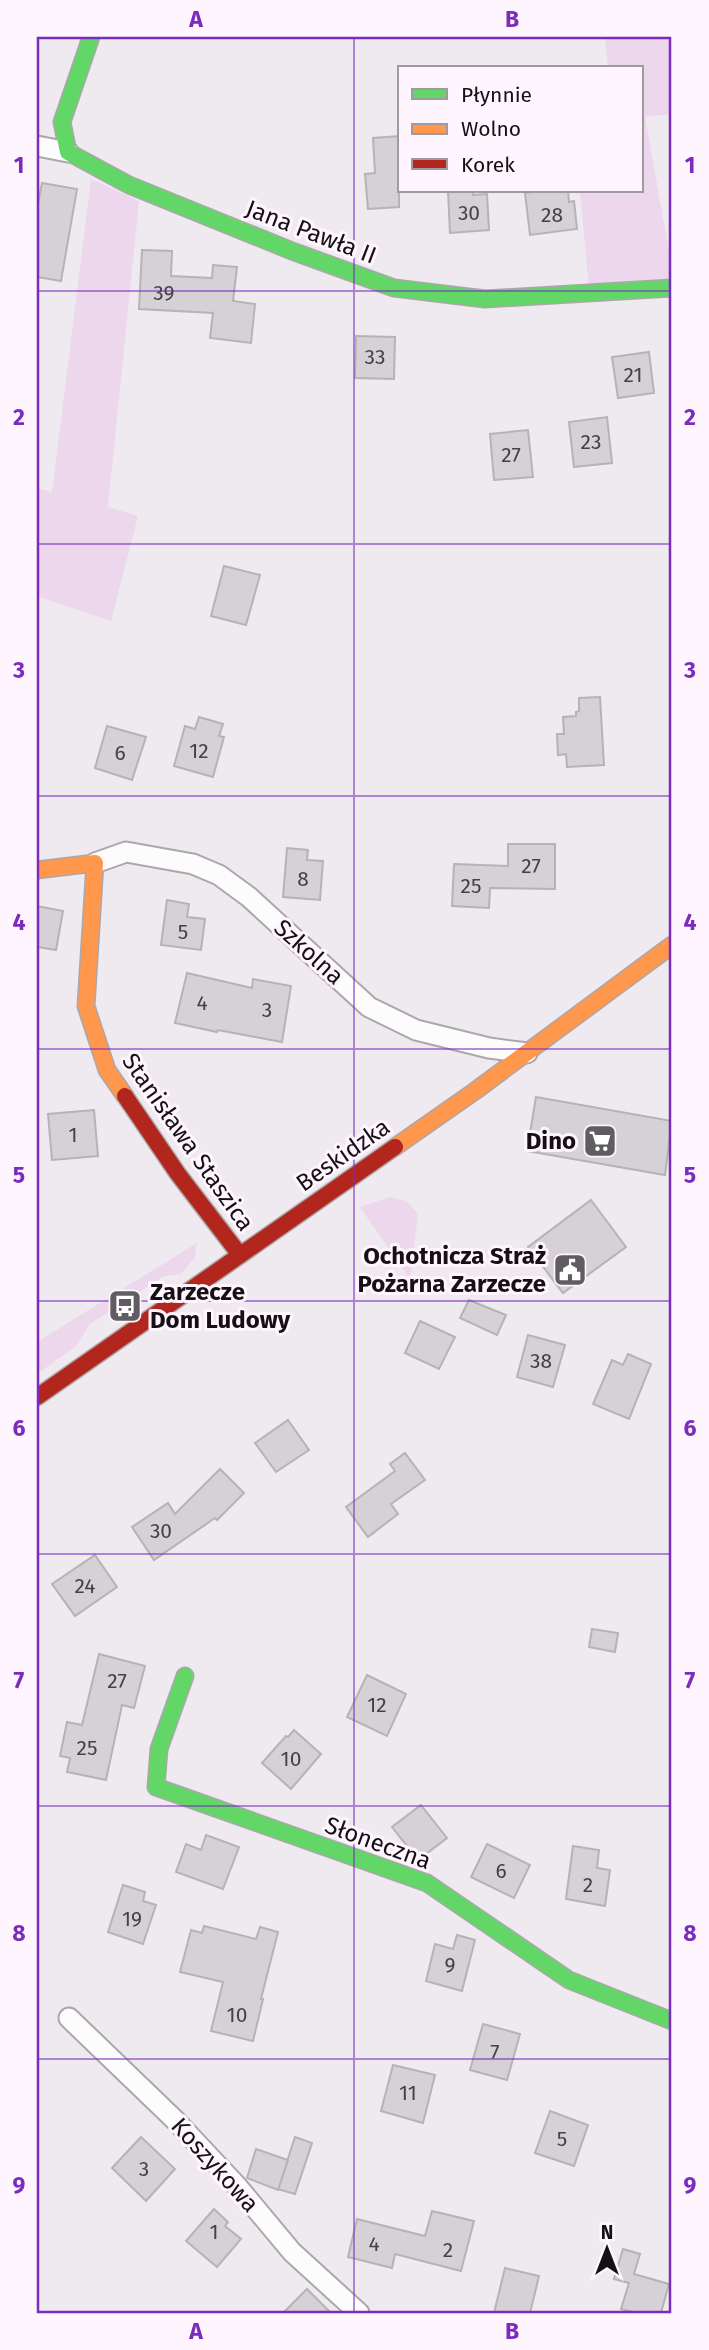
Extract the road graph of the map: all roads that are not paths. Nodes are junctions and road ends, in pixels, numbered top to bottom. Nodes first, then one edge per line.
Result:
1 (91, 37) edge
2 (37, 146) edge
3 (68, 152) junction
4 (672, 288) edge
5 (95, 863) junction
6 (37, 870) edge
7 (672, 945) edge
8 (527, 1053) junction
9 (240, 1255) junction
10 (37, 1397) edge
11 (185, 1676) dead end
12 (69, 2018) dead end
13 (672, 2021) edge
14 (359, 2313) edge

1 - 3 street
2 - 3 street
3 - 4 street, Jana Pawła II
5 - 6 street
5 - 8 street, Szkolna
5 - 9 street, Stanisława Staszica
7 - 8 street, Beskidzka
8 - 9 street, Beskidzka
9 - 10 street, Beskidzka
11 - 13 street, Słoneczna
12 - 14 street, Koszykowa

